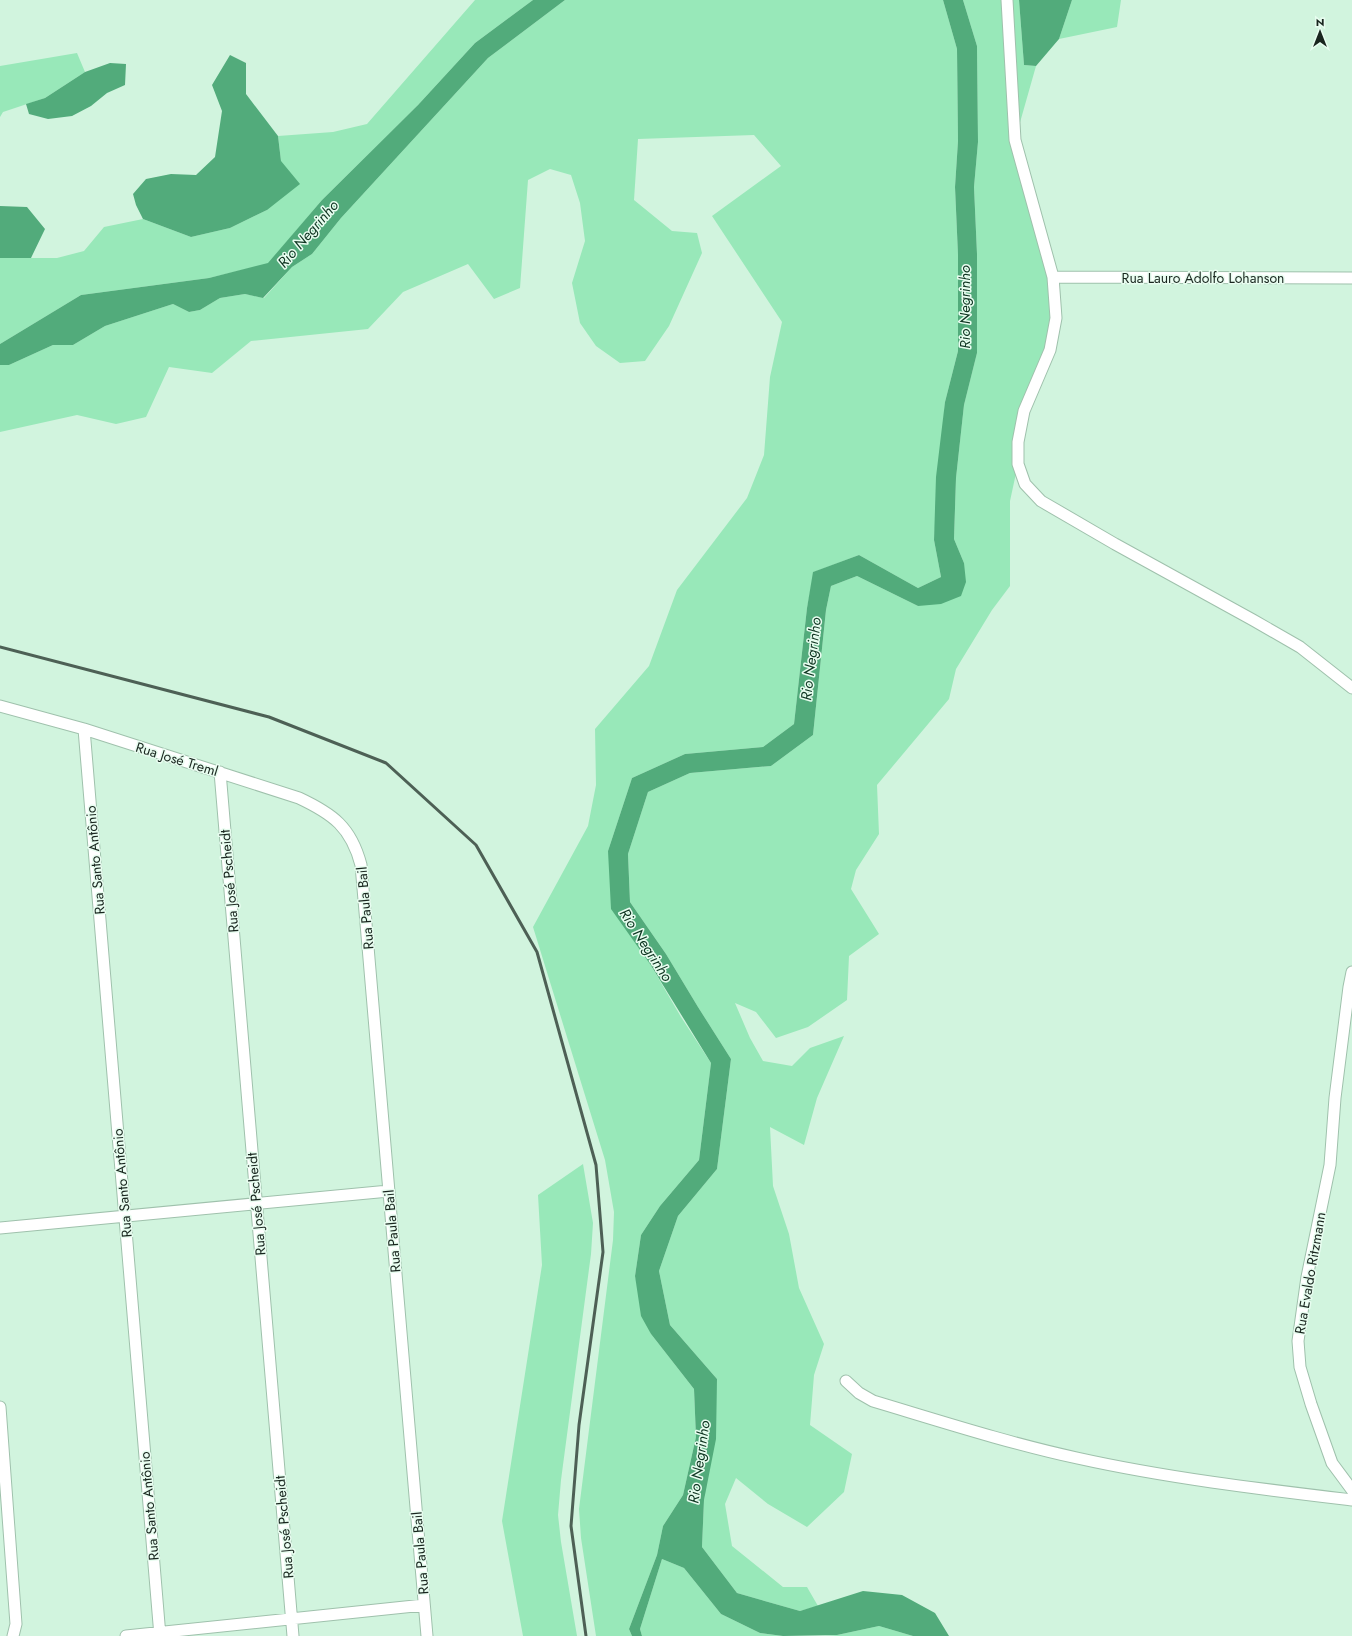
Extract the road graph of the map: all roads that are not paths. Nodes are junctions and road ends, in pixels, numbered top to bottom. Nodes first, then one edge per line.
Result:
1 (1007, 0) edge
2 (1053, 277) junction
3 (1352, 278) edge
4 (1352, 688) edge
5 (0, 706) edge
6 (84, 730) junction
7 (220, 772) junction
8 (345, 829) joint
9 (1352, 972) edge
10 (389, 1191) junction
11 (256, 1203) junction
12 (125, 1216) junction
13 (0, 1228) edge
14 (846, 1381) dead end
15 (0, 1407) edge
16 (2, 1452) edge
17 (1352, 1490) edge
18 (1352, 1500) edge
19 (424, 1605) junction
20 (291, 1618) junction
21 (16, 1624) junction
22 (160, 1634) edge
23 (14, 1636) edge
24 (22, 1636) edge
25 (126, 1636) edge
26 (293, 1636) edge
27 (427, 1636) edge

1 - 2 street
2 - 3 street, Rua Lauro Adolfo Lohanson
2 - 4 street
5 - 6 street, Rua José Treml
6 - 7 street, Rua José Treml
6 - 12 street, Rua Santo Antônio
7 - 8 street, Rua José Treml
7 - 11 street, Rua José Pscheidt
8 - 10 street, Rua Paula Bail
9 - 17 street, Rua Evaldo Ritzmann
10 - 11 street
10 - 19 street, Rua Paula Bail
11 - 12 street
11 - 20 street, Rua José Pscheidt
12 - 13 street
12 - 22 street, Rua Santo Antônio
14 - 18 street
15 - 16 street
16 - 21 street
19 - 20 street
19 - 27 street, Rua Paula Bail
20 - 22 street
20 - 26 street, Rua José Pscheidt
21 - 23 street
21 - 24 street
22 - 25 street

